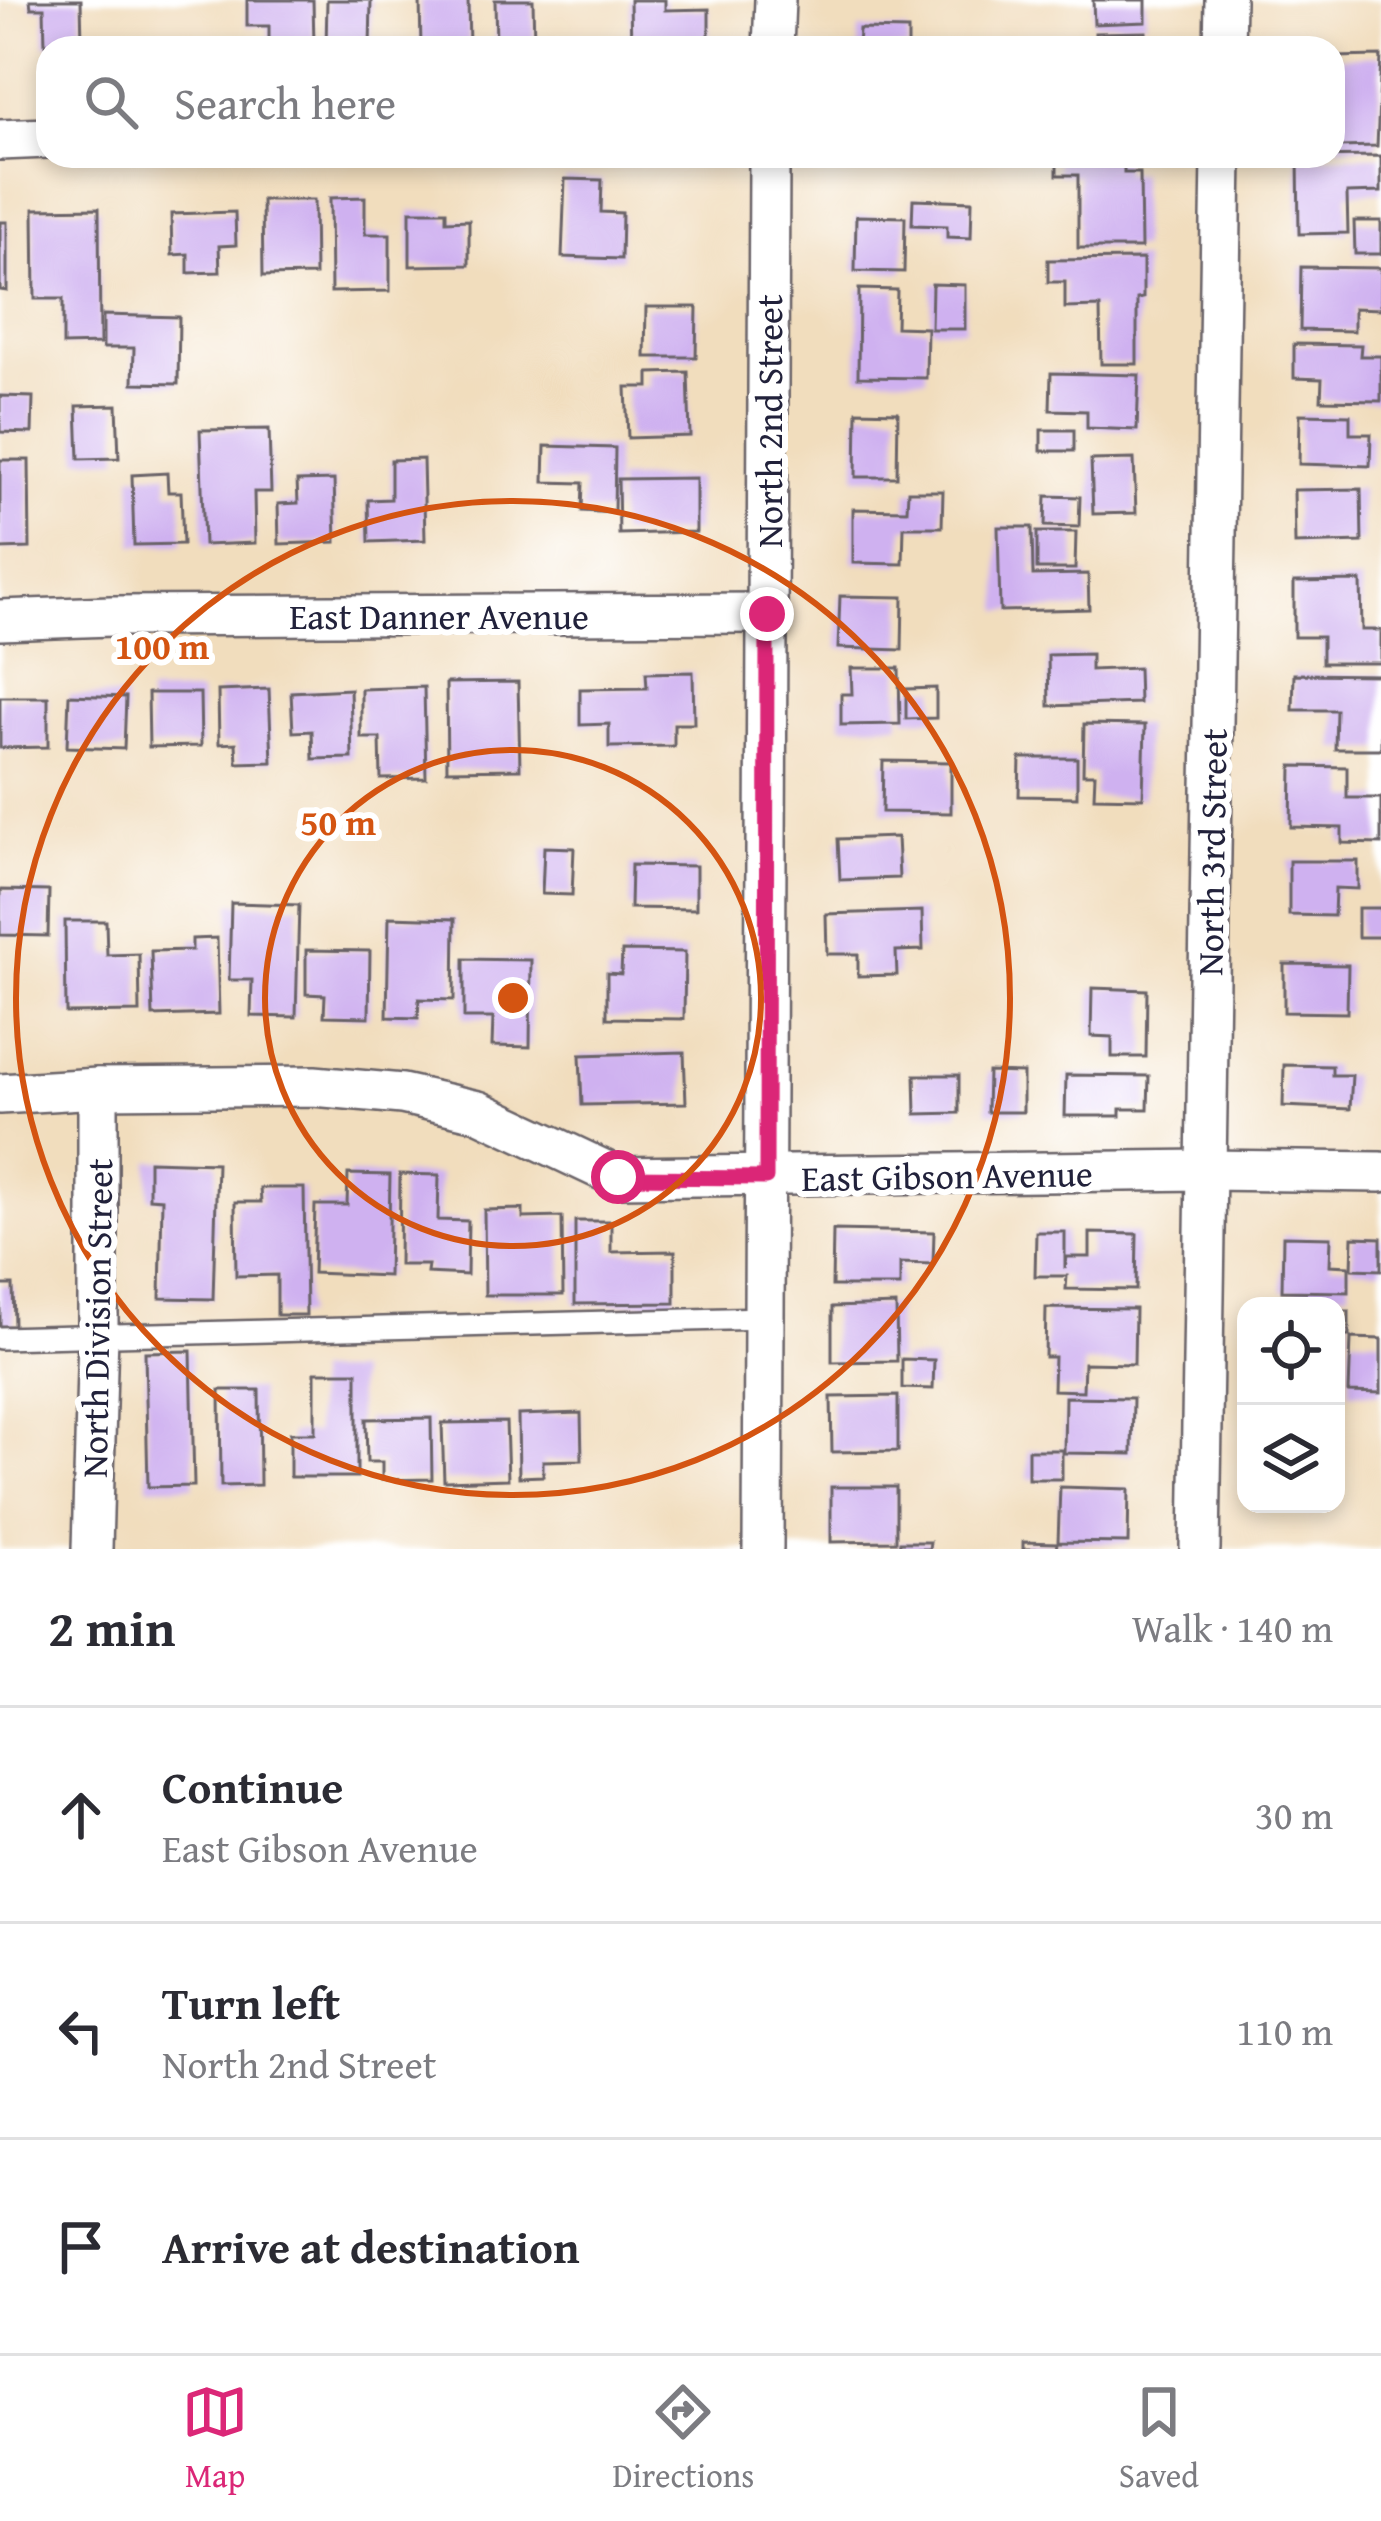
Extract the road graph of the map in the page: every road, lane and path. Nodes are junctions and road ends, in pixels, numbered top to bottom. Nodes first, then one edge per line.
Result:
1 (776, 0) edge
2 (1225, 0) edge
3 (774, 36) edge
4 (1224, 36) edge
5 (36, 139) edge
6 (0, 140) edge
7 (769, 168) edge
8 (1222, 168) edge
9 (767, 614) junction
10 (0, 620) edge
11 (98, 1088) junction
12 (0, 1094) edge
13 (1205, 1170) junction
14 (1381, 1172) edge
15 (766, 1178) junction
16 (765, 1318) junction
17 (98, 1333) junction
18 (0, 1338) edge
19 (92, 1549) edge
20 (763, 1549) edge
21 (1200, 1549) edge

1 - 3 street
2 - 4 street
5 - 6 street
7 - 9 street, North 2nd Street
8 - 13 street, North 3rd Street
9 - 10 street, East Danner Avenue
9 - 15 street, North 2nd Street
11 - 12 street, East Gibson Avenue
11 - 15 street, East Gibson Avenue
11 - 17 street, North Division Street
13 - 14 street, East Gibson Avenue
13 - 15 street, East Gibson Avenue
13 - 21 street, North 3rd Street
15 - 16 street, North 2nd Street
16 - 17 lane
16 - 20 street, North 2nd Street
17 - 18 lane
17 - 19 street, North Division Street

